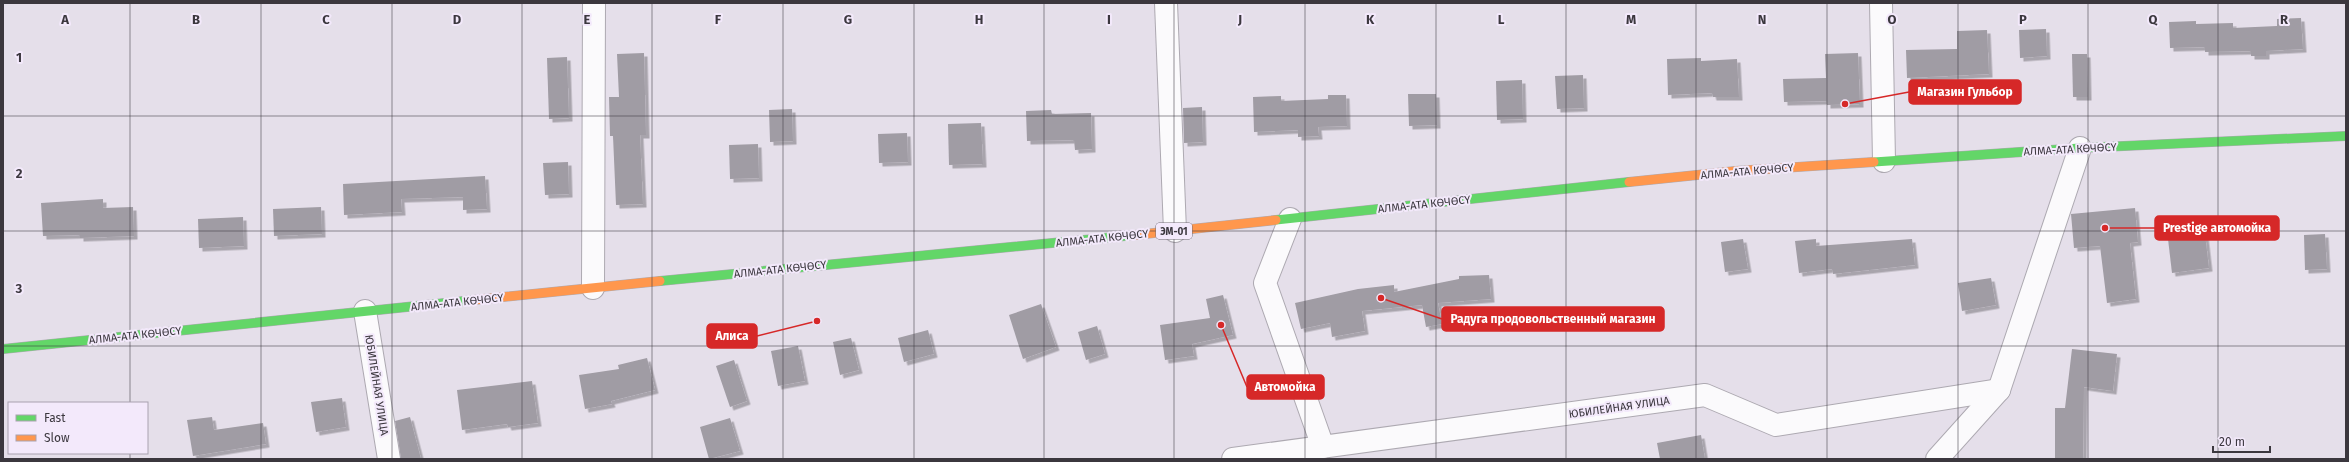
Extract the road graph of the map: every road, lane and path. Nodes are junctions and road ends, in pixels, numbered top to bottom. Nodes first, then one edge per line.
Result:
1 (594, 3) edge
2 (1166, 3) edge
3 (1881, 3) edge
4 (2346, 136) edge
5 (2080, 148) junction
6 (1884, 161) junction
7 (1290, 219) junction
8 (1175, 231) junction
9 (594, 288) junction
10 (365, 311) junction
11 (3, 349) edge
12 (1999, 390) junction
13 (1323, 447) junction
14 (389, 459) edge
15 (1232, 459) edge
16 (1938, 459) edge

1 - 9 street
2 - 8 street
3 - 6 street
4 - 5 highway, АЛМА-АТА КӨЧӨСҮ / ЭМ-01
5 - 6 highway, АЛМА-АТА КӨЧӨСҮ / ЭМ-01
5 - 12 street
6 - 7 highway, АЛМА-АТА КӨЧӨСҮ / ЭМ-01
7 - 8 highway, АЛМА-АТА КӨЧӨСҮ / ЭМ-01
7 - 13 street
8 - 9 highway, АЛМА-АТА КӨЧӨСҮ / ЭМ-01
9 - 10 highway, АЛМА-АТА КӨЧӨСҮ / ЭМ-01
10 - 11 highway, АЛМА-АТА КӨЧӨСҮ / ЭМ-01
10 - 14 street, ЮБИЛЕЙНАЯ УЛИЦА
12 - 13 street, ЮБИЛЕЙНАЯ УЛИЦА
12 - 16 street
13 - 15 street, ЮБИЛЕЙНАЯ УЛИЦА

